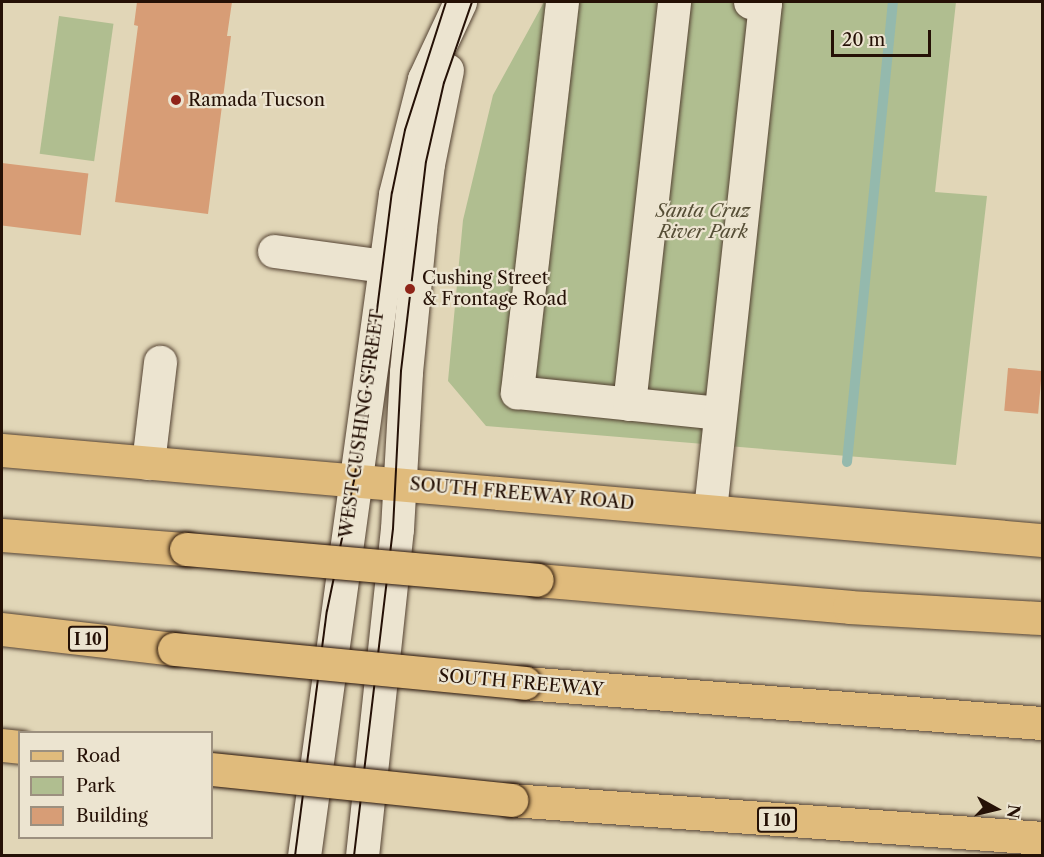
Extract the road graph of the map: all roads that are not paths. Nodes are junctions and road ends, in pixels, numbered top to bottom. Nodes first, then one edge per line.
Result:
1 (461, 2) edge
2 (562, 2) edge
3 (674, 2) edge
4 (750, 2) edge
5 (274, 251) dead end
6 (383, 266) junction
7 (160, 362) dead end
8 (629, 404) junction
9 (719, 413) junction
10 (2, 450) edge
11 (148, 463) junction
12 (355, 481) junction
13 (400, 483) junction
14 (710, 510) junction
15 (2, 536) edge
16 (1042, 540) edge
17 (1042, 618) edge
18 (2, 629) edge
19 (1042, 723) edge
20 (2, 745) edge
21 (18, 747) edge
22 (213, 769) edge
23 (1042, 838) edge
24 (304, 855) edge
25 (362, 855) edge

1 - 6 street, WEST CUSHING STREET
1 - 13 street, WEST CUSHING STREET
2 - 8 street
3 - 8 street
4 - 9 street
5 - 6 street
6 - 12 street, WEST CUSHING STREET
7 - 11 street
8 - 9 street
9 - 14 street
10 - 11 main road, SOUTH FREEWAY ROAD
11 - 12 main road, SOUTH FREEWAY ROAD
12 - 13 main road, SOUTH FREEWAY ROAD
12 - 24 street, WEST CUSHING STREET
13 - 14 main road, SOUTH FREEWAY ROAD
13 - 25 street, WEST CUSHING STREET
14 - 16 main road, SOUTH FREEWAY ROAD
15 - 17 main road, bridge
18 - 19 main road, SOUTH FREEWAY / I 10, bridge
20 - 21 main road
22 - 23 main road, I 10, bridge

